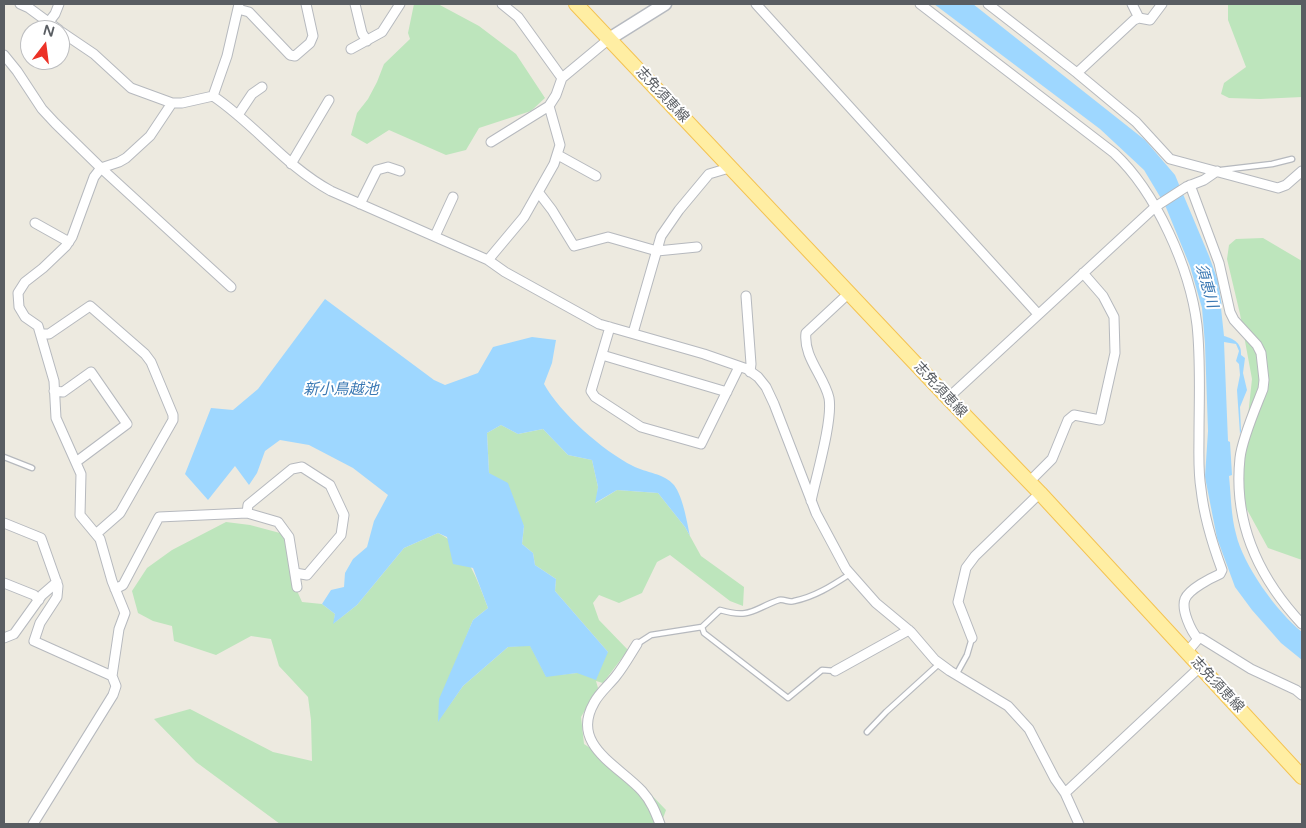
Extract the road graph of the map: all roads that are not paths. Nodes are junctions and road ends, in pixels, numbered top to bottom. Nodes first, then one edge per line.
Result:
1 (20, 4) edge
2 (59, 4) edge
3 (306, 4) edge
4 (355, 4) edge
5 (400, 4) edge
6 (502, 4) edge
7 (576, 4) edge
8 (665, 4) edge
9 (756, 4) edge
10 (920, 4) edge
11 (988, 4) edge
12 (1132, 4) edge
13 (1162, 4) edge
14 (239, 6) edge
15 (514, 7) edge
16 (1139, 18) junction
17 (44, 20) edge
18 (50, 20) edge
19 (70, 38) edge
20 (609, 39) junction
21 (367, 41) junction
22 (351, 49) dead end
23 (4, 55) edge
24 (1076, 72) junction
25 (562, 78) junction
26 (262, 87) dead end
27 (213, 96) junction
28 (329, 100) dead end
29 (172, 103) junction
30 (549, 106) junction
31 (238, 114) junction
32 (491, 142) dead end
33 (558, 154) junction
34 (1292, 159) dead end
35 (291, 164) junction
36 (101, 168) junction
37 (729, 168) junction
38 (400, 171) dead end
39 (1217, 171) junction
40 (1302, 171) edge
41 (596, 176) dead end
42 (1188, 186) junction
43 (539, 193) junction
44 (453, 197) dead end
45 (360, 204) junction
46 (1154, 207) junction
47 (35, 223) dead end
48 (435, 236) junction
49 (69, 242) junction
50 (697, 247) dead end
51 (657, 251) junction
52 (488, 260) junction
53 (1083, 273) junction
54 (231, 287) dead end
55 (849, 293) junction
56 (746, 296) dead end
57 (1038, 314) junction
58 (610, 327) junction
59 (633, 333) junction
60 (41, 334) junction
61 (602, 355) junction
62 (740, 366) junction
63 (750, 372) junction
64 (54, 391) junction
65 (727, 392) junction
66 (948, 398) junction
67 (4, 457) edge
68 (76, 462) junction
69 (32, 468) dead end
70 (1029, 482) junction
71 (1040, 493) junction
72 (811, 501) junction
73 (247, 513) junction
74 (4, 523) edge
75 (96, 534) junction
76 (295, 573) junction
77 (850, 574) junction
78 (57, 582) junction
79 (4, 584) edge
80 (297, 587) dead end
81 (115, 589) junction
82 (39, 600) junction
83 (1302, 624) edge
84 (702, 627) junction
85 (909, 630) junction
86 (4, 638) edge
87 (972, 638) joint
88 (1198, 639) junction
89 (637, 644) joint
90 (1187, 652) junction
91 (940, 663) junction
92 (1200, 667) junction
93 (835, 671) joint
94 (956, 675) junction
95 (112, 676) junction
96 (1302, 695) edge
97 (867, 732) dead end
98 (1302, 777) edge
99 (1065, 793) junction
100 (33, 824) edge
101 (660, 824) edge
102 (1079, 824) edge

1 - 17 street
2 - 18 street
3 - 14 street
4 - 21 street
5 - 21 street
6 - 15 street
7 - 20 main road, 志免須恵線
8 - 20 street
9 - 57 street
10 - 46 street
11 - 24 street
12 - 16 street
13 - 16 street
14 - 27 street
15 - 25 street
16 - 24 street
19 - 29 street
20 - 25 street
20 - 37 main road, 志免須恵線
21 - 22 street
23 - 36 street
24 - 39 street
25 - 30 street
26 - 31 street
27 - 29 street
27 - 31 street
28 - 35 street
29 - 36 street
30 - 32 street
30 - 33 street
31 - 35 street
33 - 41 street
33 - 43 street
34 - 39 lane
35 - 45 street
36 - 49 street
36 - 54 street
37 - 51 street
37 - 55 main road, 志免須恵線
38 - 45 street
39 - 40 street
39 - 42 street
42 - 46 street
42 - 83 street
43 - 51 street
43 - 52 street
44 - 48 street
45 - 48 street
46 - 53 street
46 - 88 street
47 - 49 street
48 - 52 street
49 - 60 street
50 - 51 street
51 - 59 street
52 - 58 street
53 - 57 street
53 - 70 street
55 - 66 main road, 志免須恵線
55 - 72 street
56 - 63 street
57 - 66 street
58 - 59 street
58 - 61 street
59 - 62 street
60 - 64 street
60 - 75 street
61 - 65 street
61 - 65 street
62 - 63 street
62 - 65 street
63 - 72 street
64 - 68 street
64 - 68 street
66 - 70 main road, 志免須恵線
67 - 69 lane
68 - 75 street
70 - 71 main road, 志免須恵線
71 - 87 street
71 - 90 main road, 志免須恵線
72 - 77 street
73 - 76 street
73 - 76 street
73 - 81 street
74 - 78 street
75 - 81 street
76 - 80 street
77 - 84 lane
77 - 85 street
78 - 82 street
78 - 95 street
79 - 82 street
81 - 95 street
82 - 86 street
84 - 89 lane
84 - 93 lane
85 - 91 street
85 - 93 street
87 - 94 lane
88 - 90 street
88 - 96 street
89 - 101 street
90 - 92 main road, 志免須恵線
91 - 94 street
91 - 97 lane
92 - 98 main road, 志免須恵線
92 - 99 street
94 - 99 street
95 - 100 street
99 - 102 street

